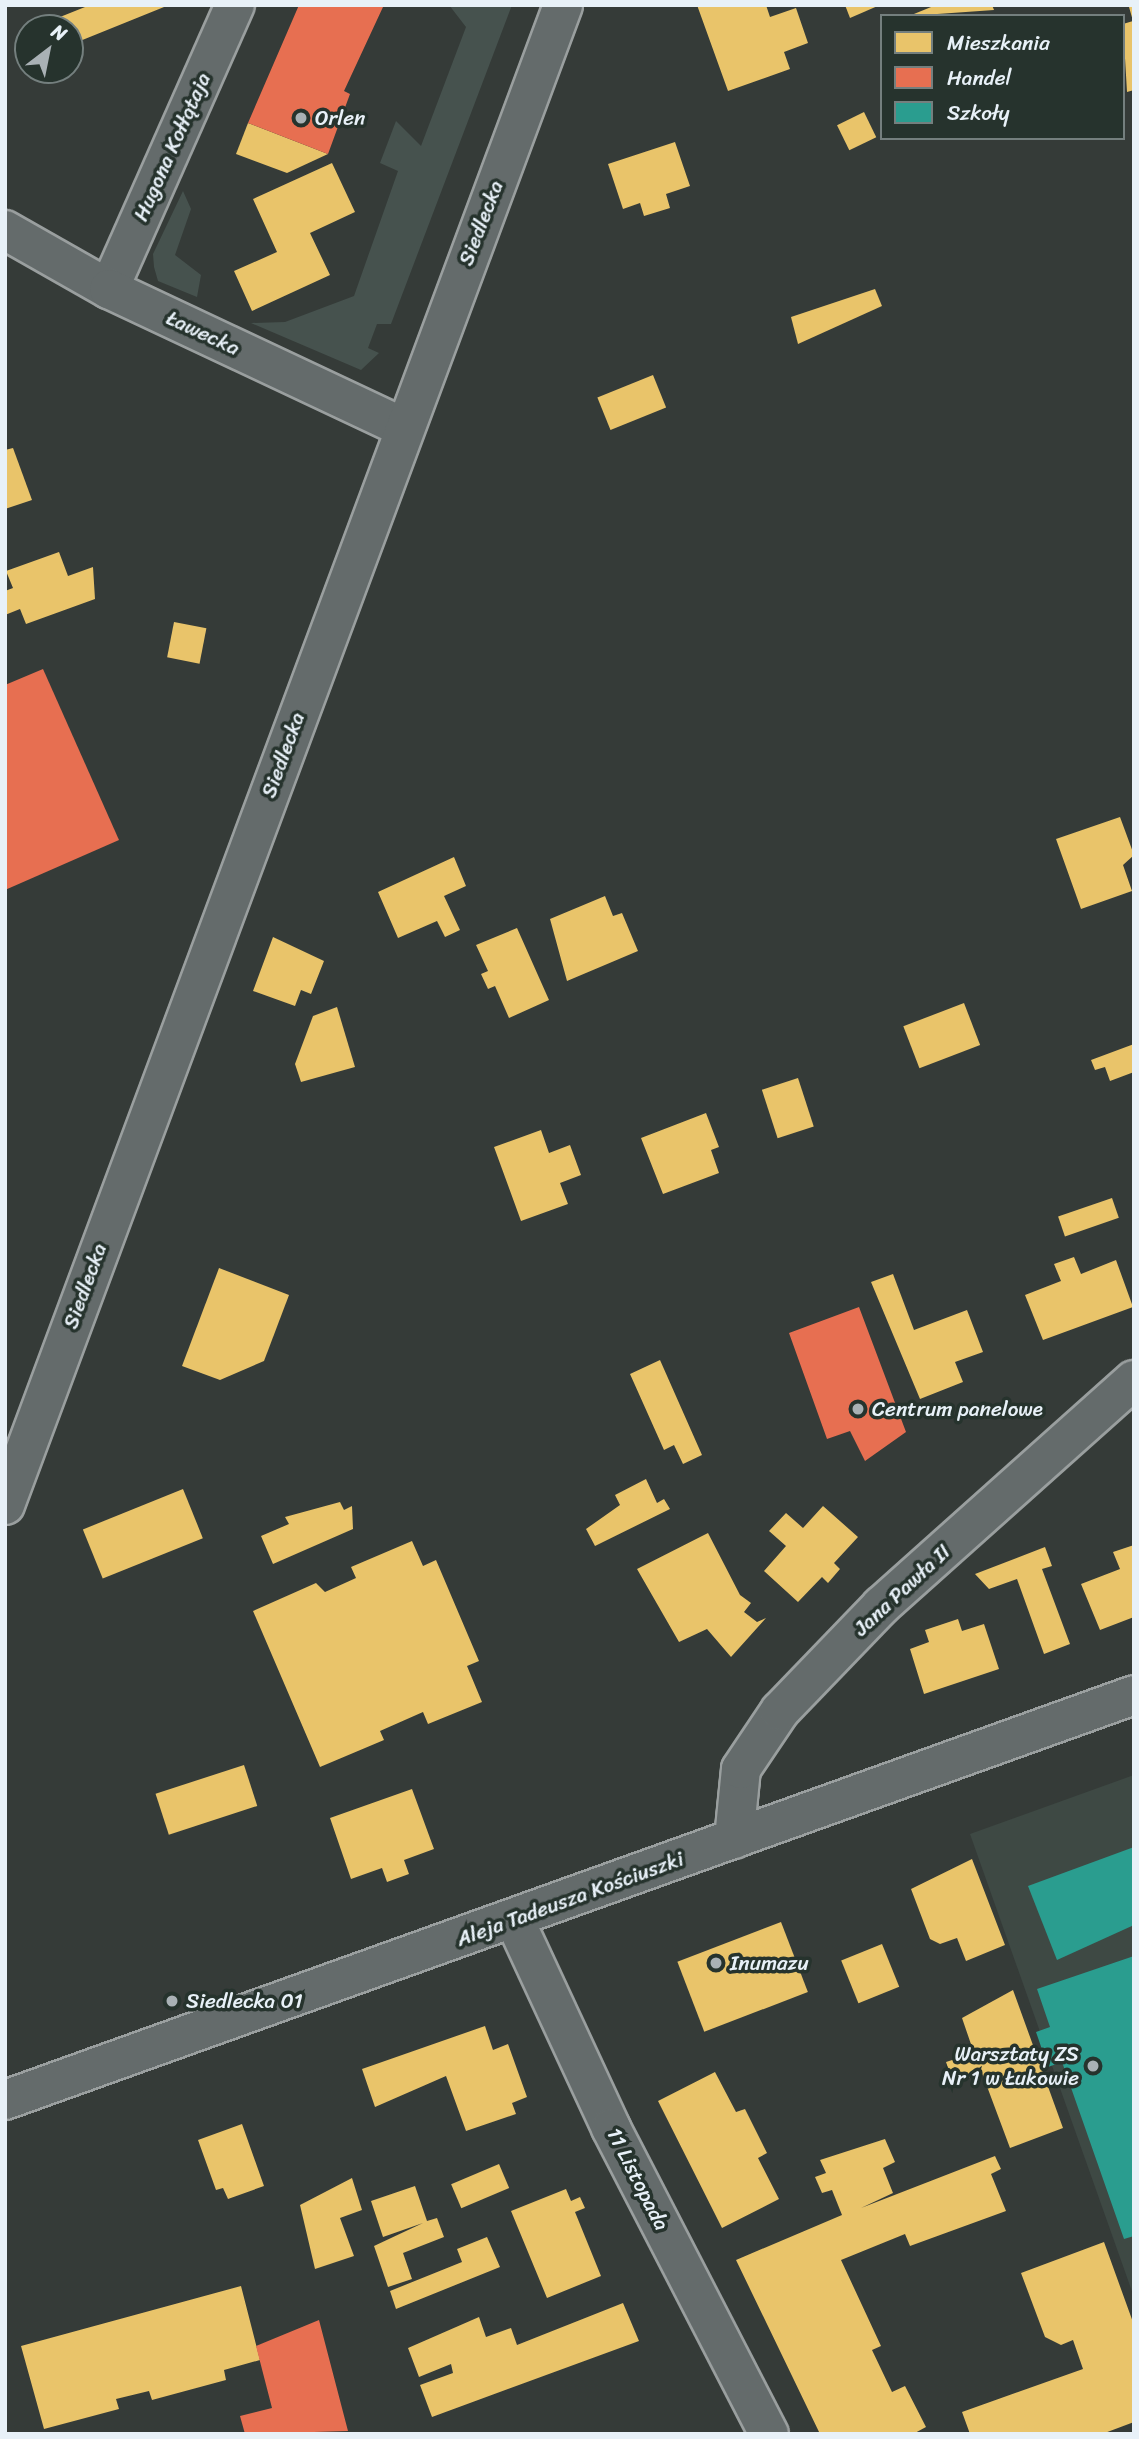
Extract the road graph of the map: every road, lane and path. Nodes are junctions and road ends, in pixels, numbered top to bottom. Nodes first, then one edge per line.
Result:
1 (235, 5) edge
2 (563, 5) edge
3 (5, 230) edge
4 (109, 289) junction
5 (404, 428) junction
6 (1134, 1380) edge
7 (5, 1505) edge
8 (1134, 1695) edge
9 (734, 1839) junction
10 (515, 1921) junction
11 (5, 2099) edge
12 (769, 2434) edge

1 - 4 street, Hugona Kołłątaja
2 - 5 street, Siedlecka
3 - 4 street, Ławecka
4 - 5 street, Ławecka
5 - 7 street, Siedlecka
6 - 9 street, Jana Pawła II
8 - 9 street, Aleja Tadeusza Kościuszki
9 - 10 street, Aleja Tadeusza Kościuszki
10 - 11 street, Aleja Tadeusza Kościuszki
10 - 12 street, 11 Listopada

